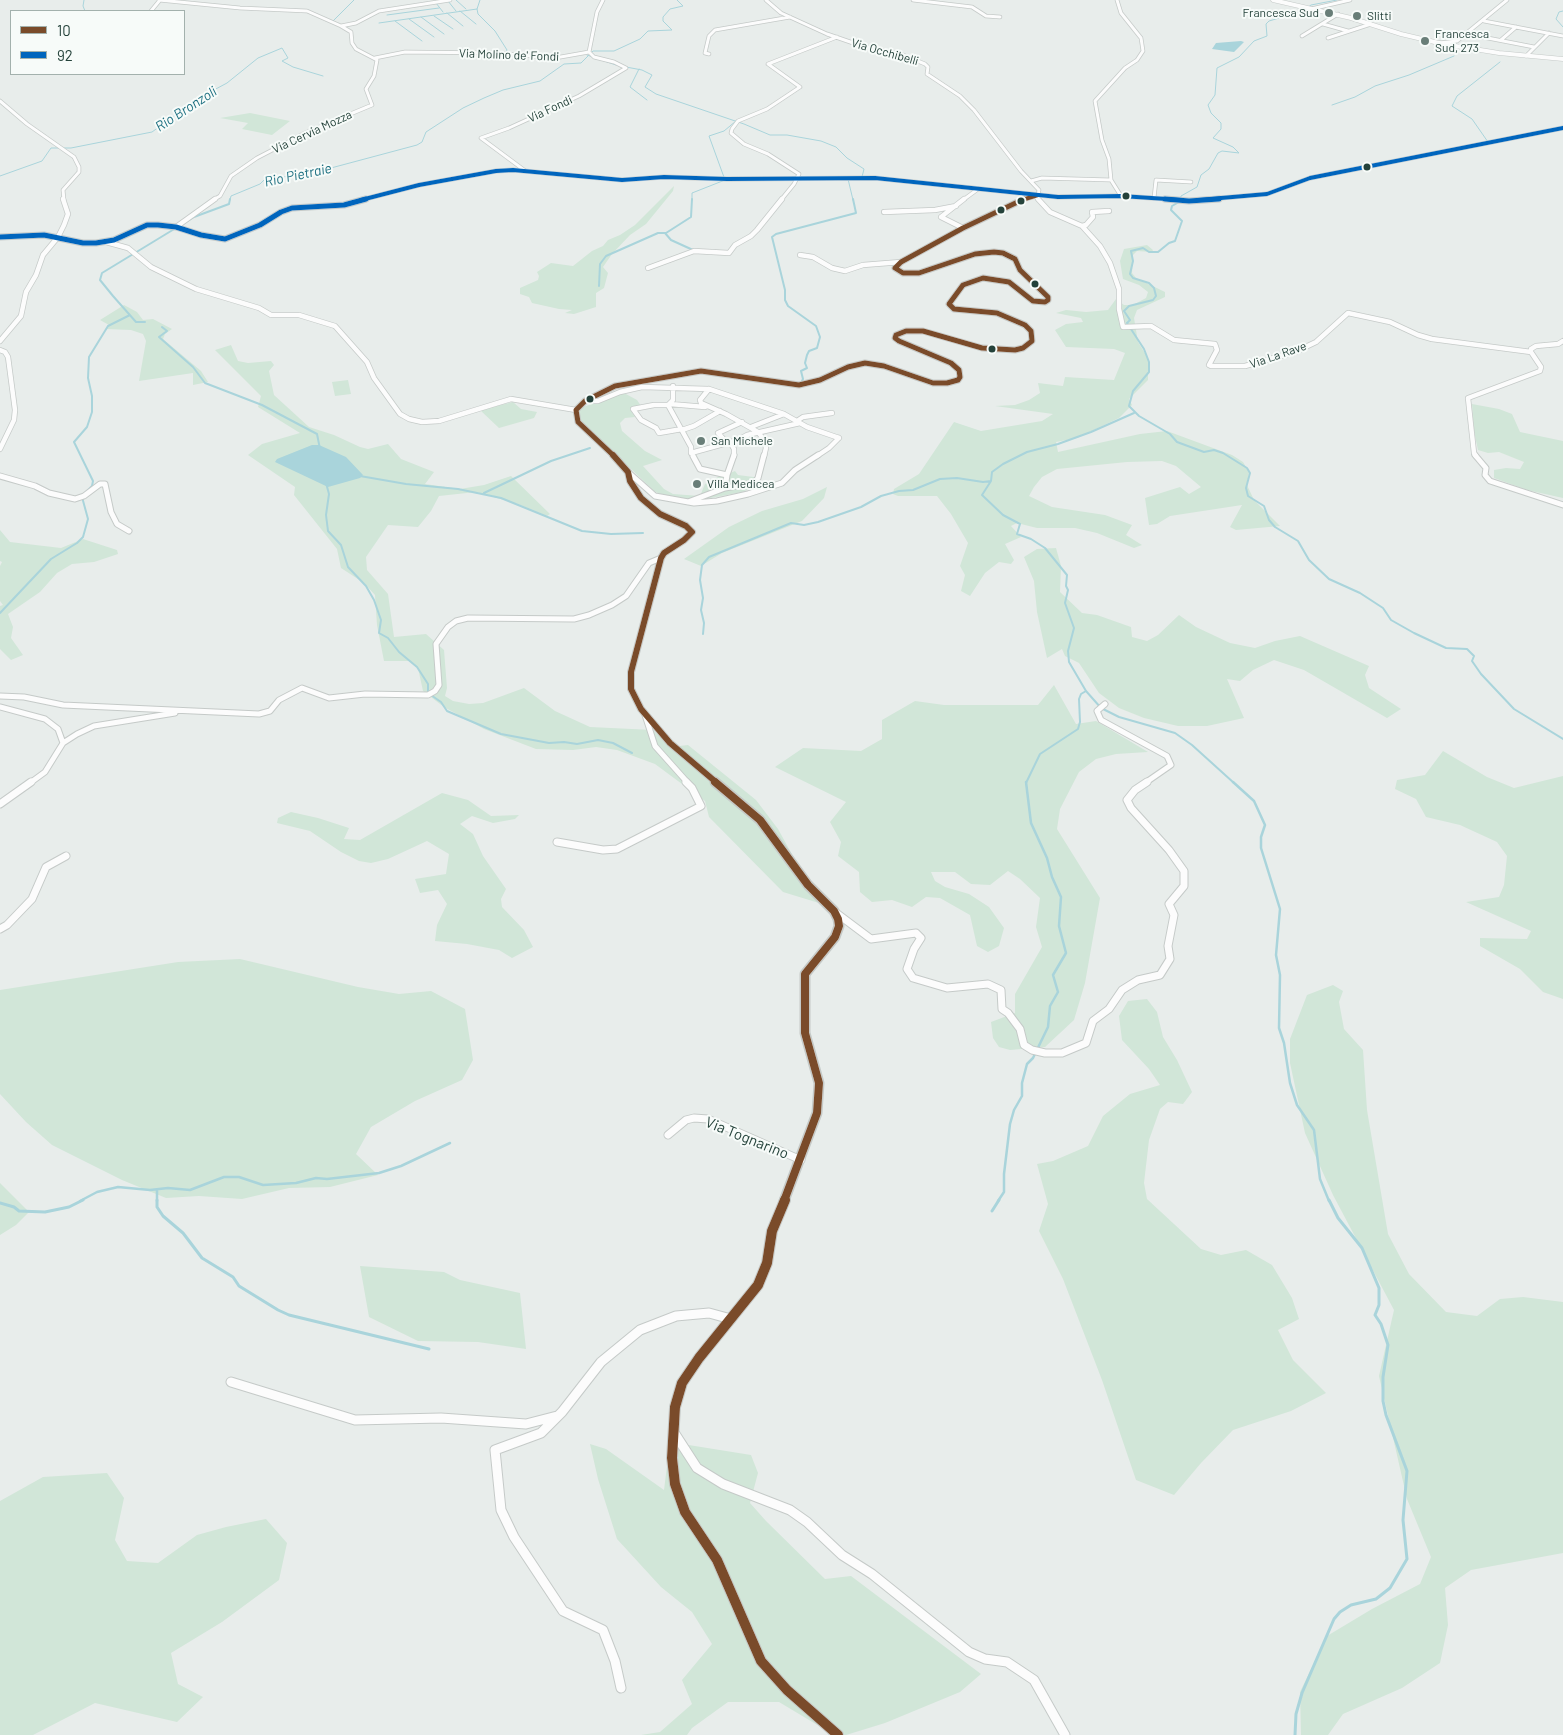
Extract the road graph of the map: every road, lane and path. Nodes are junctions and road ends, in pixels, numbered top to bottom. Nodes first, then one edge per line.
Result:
1 (159, 0) edge
2 (450, 0) edge
3 (603, 0) edge
4 (766, 0) edge
5 (913, 0) edge
6 (1117, 0) edge
7 (1273, 0) edge
8 (1350, 0) edge
9 (1507, 0) edge
10 (1310, 8) junction
11 (1338, 14) junction
12 (1000, 16) dead end
13 (790, 17) junction
14 (1484, 21) junction
15 (1323, 24) junction
16 (1371, 24) junction
17 (341, 26) junction
18 (1516, 27) junction
19 (1348, 31) junction
20 (1550, 33) junction
21 (1467, 34) junction
22 (1302, 36) dead end
23 (1563, 36) edge
24 (837, 38) junction
25 (1328, 38) dead end
26 (1501, 40) junction
27 (1458, 42) junction
28 (1450, 44) junction
29 (1534, 47) junction
30 (1468, 48) junction
31 (589, 52) junction
32 (709, 54) dead end
33 (1526, 56) junction
34 (375, 58) junction
35 (1562, 60) edge
36 (0, 101) edge
37 (1563, 128) edge
38 (524, 170) junction
39 (799, 177) junction
40 (1111, 180) junction
41 (1032, 181) junction
42 (1192, 182) dead end
43 (978, 189) junction
44 (1036, 196) junction
45 (1121, 196) junction
46 (1154, 198) junction
47 (956, 206) junction
48 (1109, 210) dead end
49 (884, 212) dead end
50 (1082, 226) junction
51 (176, 227) junction
52 (963, 228) junction
53 (0, 237) edge
54 (58, 237) junction
55 (106, 242) junction
56 (800, 255) dead end
57 (901, 262) junction
58 (648, 268) dead end
59 (0, 341) edge
60 (1563, 341) edge
61 (0, 350) edge
62 (1531, 352) junction
63 (673, 386) junction
64 (709, 389) junction
65 (585, 401) junction
66 (669, 405) junction
67 (712, 407) junction
68 (576, 410) junction
69 (720, 411) junction
70 (832, 413) dead end
71 (784, 414) junction
72 (742, 422) junction
73 (798, 422) junction
74 (751, 427) junction
75 (682, 430) junction
76 (758, 432) junction
77 (728, 443) junction
78 (0, 449) edge
79 (691, 454) junction
80 (628, 472) junction
81 (727, 475) junction
82 (0, 476) edge
83 (725, 488) junction
84 (687, 502) junction
85 (1563, 505) edge
86 (129, 531) dead end
87 (662, 556) junction
88 (0, 696) edge
89 (1105, 704) dead end
90 (0, 707) edge
91 (191, 711) junction
92 (645, 715) junction
93 (63, 743) junction
94 (0, 804) edge
95 (557, 842) dead end
96 (66, 856) dead end
97 (834, 911) junction
98 (0, 929) edge
99 (668, 1135) dead end
100 (801, 1160) junction
101 (732, 1319) junction
102 (231, 1382) dead end
103 (558, 1416) junction
104 (673, 1430) junction
105 (621, 1688) dead end
106 (838, 1735) edge
107 (1066, 1735) edge

1 - 17 street
2 - 17 street
3 - 31 street
4 - 13 street, Via Occhibelli
5 - 12 street
6 - 40 street
7 - 10 street
8 - 10 street
9 - 14 street
10 - 11 street
11 - 15 street
11 - 16 street
13 - 24 street, Via Occhibelli
13 - 32 street
14 - 18 street
14 - 21 street
15 - 19 street
15 - 22 street
16 - 19 street
16 - 28 street
17 - 34 street
18 - 20 street
18 - 26 street
19 - 25 street
20 - 23 street
20 - 29 street
21 - 26 street
21 - 27 street
24 - 39 street
24 - 41 street, Via Occhibelli
26 - 29 street
27 - 28 street
27 - 30 street
28 - 30 street
29 - 33 street
30 - 33 street
31 - 34 street, Via Molino de' Fondi
31 - 38 street, Via Fondi
33 - 35 street
34 - 51 street, Via Cervia Mozza
36 - 54 street
37 - 46 street
38 - 39 street
38 - 51 street
39 - 43 street
39 - 58 street
40 - 41 street
40 - 45 street
41 - 44 street, Via Occhibelli
42 - 46 street
43 - 44 street
43 - 47 street
44 - 45 street
44 - 50 street, Via La Rave
44 - 52 street
45 - 46 street
47 - 49 street
47 - 52 street
48 - 50 street
50 - 62 street, Via La Rave
51 - 55 street
52 - 57 street
53 - 54 street
54 - 55 street
54 - 59 street
55 - 68 street
56 - 57 street
57 - 65 street
60 - 62 street
61 - 78 street
62 - 85 street
63 - 64 street
63 - 65 street
63 - 66 street
64 - 67 street
64 - 71 street
65 - 68 street
66 - 67 street
66 - 75 street
66 - 75 street
67 - 69 street
68 - 80 street
69 - 72 street
69 - 75 street
70 - 73 street
71 - 73 street
71 - 74 street
72 - 74 street
72 - 77 street
73 - 76 street
73 - 84 street
74 - 76 street
75 - 79 street
76 - 77 street
76 - 83 street
77 - 79 street
77 - 81 street
79 - 81 street
80 - 84 street
80 - 87 street
81 - 83 street
82 - 86 street
83 - 84 street
87 - 91 street
87 - 92 street
88 - 91 street
89 - 97 street
90 - 93 street
91 - 93 street
92 - 95 street
92 - 97 street
93 - 94 street
96 - 98 street
97 - 100 street
99 - 100 street, Via Tognarino
100 - 101 street
101 - 103 street
101 - 104 street
102 - 103 street
103 - 105 street
104 - 106 street
104 - 107 street

